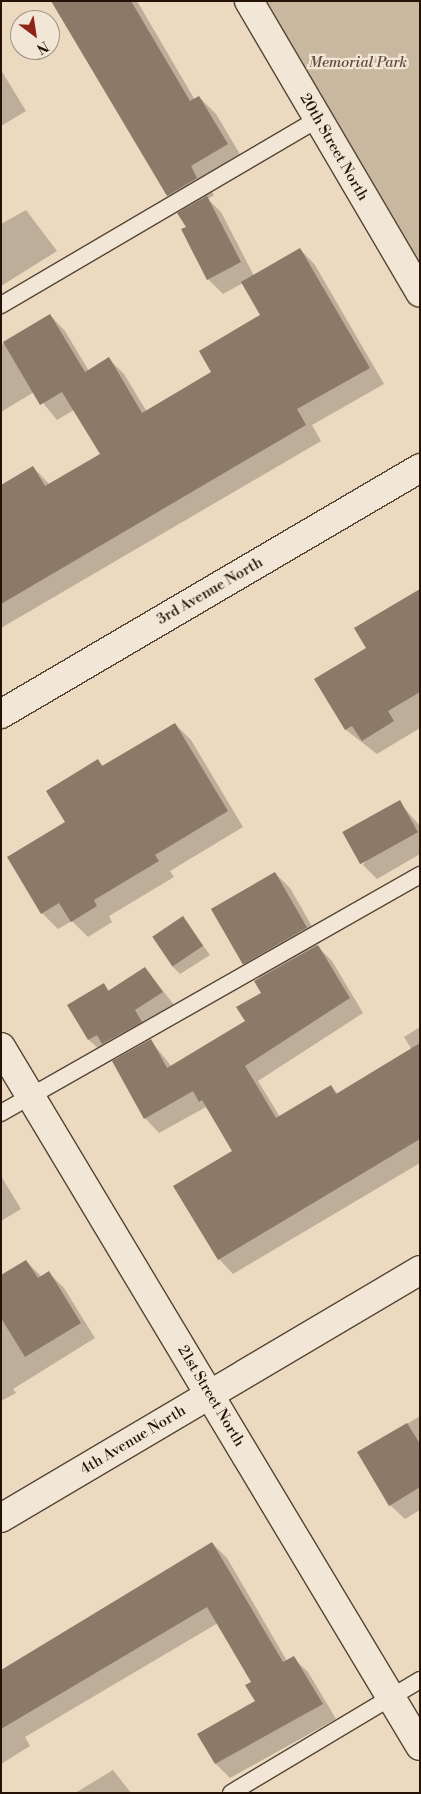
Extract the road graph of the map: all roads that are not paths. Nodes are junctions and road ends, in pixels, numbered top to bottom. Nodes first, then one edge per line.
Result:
1 (249, 1) edge
2 (318, 119) junction
3 (420, 293) edge
4 (1, 305) edge
5 (420, 468) edge
6 (1, 714) edge
7 (420, 875) edge
8 (1, 1047) edge
9 (30, 1096) junction
10 (1, 1113) edge
11 (420, 1270) edge
12 (211, 1395) junction
13 (1, 1518) edge
14 (420, 1680) edge
15 (391, 1698) junction
16 (420, 1746) edge
17 (231, 1793) edge

1 - 2 street, 20th Street North
2 - 3 street, 20th Street North
2 - 4 lane
5 - 6 street, 3rd Avenue North
7 - 9 lane
8 - 9 street, 21st Street North
9 - 10 lane
9 - 12 street, 21st Street North
11 - 12 street, 4th Avenue North
12 - 13 street, 4th Avenue North
12 - 15 street, 21st Street North
14 - 15 lane
15 - 16 street, 21st Street North
15 - 17 lane

